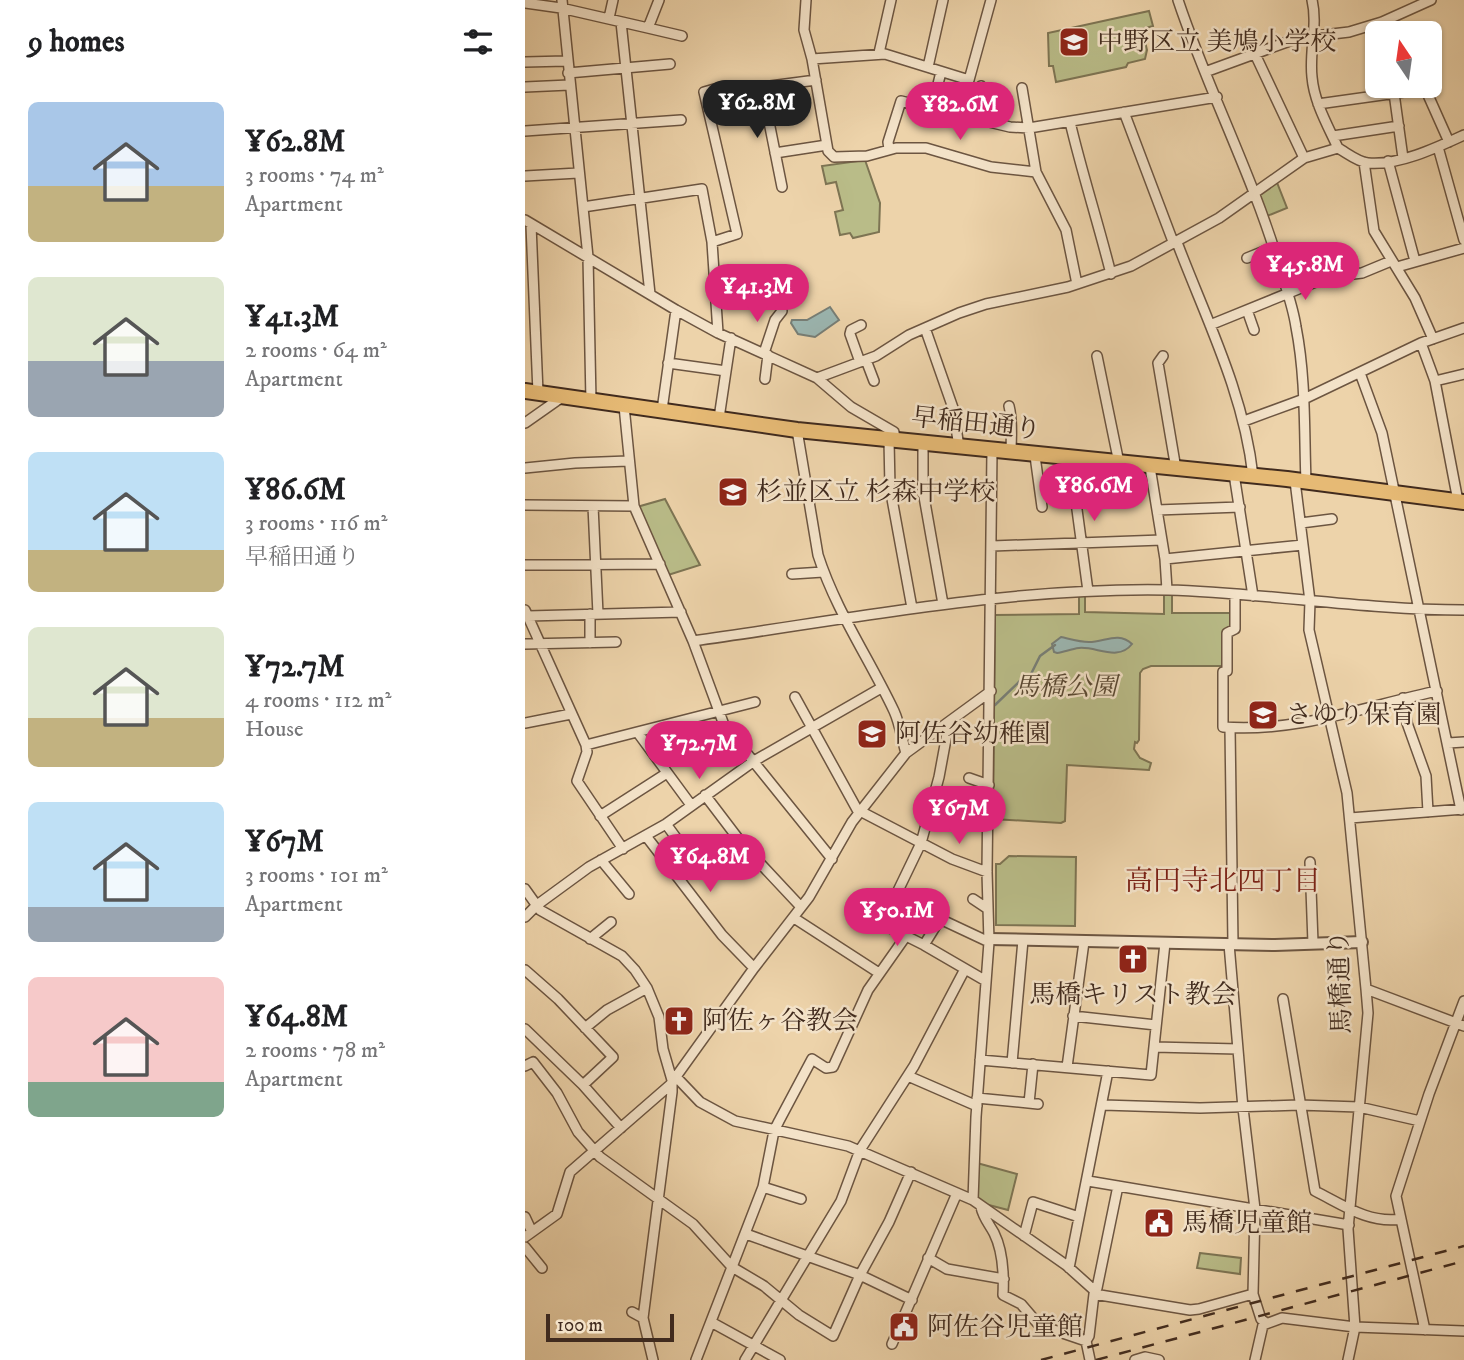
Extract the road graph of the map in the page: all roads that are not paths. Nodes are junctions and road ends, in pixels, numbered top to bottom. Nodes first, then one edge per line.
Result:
1 (614, 0) edge
2 (659, 0) edge
3 (806, 0) edge
4 (891, 0) edge
5 (943, 0) edge
6 (991, 0) edge
7 (1178, 0) edge
8 (1312, 0) edge
9 (1431, 0) edge
10 (525, 4) edge
11 (561, 4) edge
12 (609, 19) junction
13 (621, 22) junction
14 (648, 28) junction
15 (682, 36) dead end
16 (1313, 36) junction
17 (879, 53) junction
18 (1255, 54) junction
19 (812, 59) junction
20 (566, 61) junction
21 (525, 62) edge
22 (670, 64) dead end
23 (928, 66) junction
24 (625, 68) junction
25 (941, 72) junction
26 (1205, 72) junction
27 (568, 73) junction
28 (816, 80) junction
29 (569, 85) junction
30 (981, 86) dead end
31 (525, 87) edge
32 (762, 88) junction
33 (1022, 88) dead end
34 (1365, 95) edge
35 (1217, 97) junction
36 (1394, 98) edge
37 (1430, 98) edge
38 (1318, 104) junction
39 (932, 108) junction
40 (1124, 112) junction
41 (975, 119) junction
42 (681, 120) dead end
43 (1070, 122) junction
44 (631, 124) junction
45 (1399, 126) junction
46 (574, 128) junction
47 (1028, 128) junction
48 (525, 131) edge
49 (1464, 135) edge
50 (1333, 136) junction
51 (1449, 142) junction
52 (827, 145) junction
53 (1438, 147) junction
54 (1338, 148) junction
55 (889, 149) junction
56 (775, 153) junction
57 (1304, 158) junction
58 (1403, 158) junction
59 (1388, 161) junction
60 (1364, 162) junction
61 (1036, 172) junction
62 (578, 173) junction
63 (525, 176) edge
64 (782, 187) dead end
65 (1256, 192) junction
66 (639, 199) junction
67 (583, 207) junction
68 (525, 212) edge
69 (527, 221) edge
70 (1464, 240) edge
71 (712, 242) junction
72 (1175, 242) junction
73 (1274, 247) junction
74 (1464, 248) edge
75 (588, 257) junction
76 (1247, 258) dead end
77 (1311, 260) dead end
78 (1415, 261) junction
79 (1394, 264) junction
80 (1111, 274) junction
81 (1325, 278) junction
82 (1077, 284) junction
83 (738, 293) dead end
84 (1288, 293) junction
85 (650, 294) junction
86 (715, 294) junction
87 (530, 310) edge
88 (675, 310) junction
89 (1247, 310) junction
90 (782, 311) dead end
91 (860, 325) dead end
92 (1210, 325) junction
93 (925, 328) junction
94 (1464, 328) edge
95 (1254, 330) dead end
96 (718, 333) junction
97 (731, 338) junction
98 (1433, 339) junction
99 (1421, 343) junction
100 (766, 354) junction
101 (1097, 356) dead end
102 (1163, 356) dead end
103 (863, 361) junction
104 (668, 363) junction
105 (726, 371) junction
106 (1360, 373) junction
107 (1464, 374) edge
108 (817, 378) junction
109 (765, 379) dead end
110 (874, 381) dead end
111 (1435, 381) junction
112 (531, 392) edge
113 (562, 397) junction
114 (1304, 399) junction
115 (591, 401) junction
116 (624, 406) junction
117 (1009, 406) dead end
118 (661, 410) junction
119 (719, 418) junction
120 (1244, 421) junction
121 (525, 423) edge
122 (797, 430) junction
123 (892, 440) junction
124 (923, 443) junction
125 (959, 447) junction
126 (992, 451) junction
127 (1011, 453) junction
128 (1035, 456) junction
129 (1070, 458) junction
130 (628, 461) junction
131 (1119, 463) junction
132 (525, 467) edge
133 (1150, 467) junction
134 (1176, 468) junction
135 (525, 473) edge
136 (1234, 474) junction
137 (1253, 476) junction
138 (1301, 481) junction
139 (1395, 492) junction
140 (1461, 501) edge
141 (525, 505) edge
142 (593, 506) junction
143 (635, 506) junction
144 (1042, 507) dead end
145 (1240, 507) junction
146 (1157, 510) junction
147 (1332, 519) dead end
148 (1301, 523) junction
149 (1162, 540) junction
150 (1082, 543) junction
151 (1303, 545) junction
152 (992, 546) junction
153 (1246, 551) junction
154 (1165, 559) junction
155 (596, 563) junction
156 (660, 564) junction
157 (525, 565) edge
158 (823, 572) junction
159 (792, 574) dead end
160 (1167, 590) junction
161 (1088, 592) junction
162 (1235, 595) junction
163 (1253, 596) junction
164 (991, 597) junction
165 (1311, 601) junction
166 (943, 604) junction
167 (912, 608) junction
168 (1420, 610) junction
169 (1464, 610) edge
170 (681, 612) junction
171 (526, 613) edge
172 (594, 614) junction
173 (844, 620) junction
174 (693, 641) junction
175 (616, 642) dead end
176 (590, 643) junction
177 (540, 644) junction
178 (525, 645) edge
179 (881, 688) junction
180 (991, 691) junction
181 (1437, 691) junction
182 (795, 697) dead end
183 (1403, 698) junction
184 (755, 702) dead end
185 (718, 711) junction
186 (572, 714) junction
187 (1329, 717) junction
188 (525, 723) edge
189 (949, 723) junction
190 (812, 728) junction
191 (1230, 728) junction
192 (638, 733) junction
193 (1464, 742) edge
194 (1448, 743) junction
195 (586, 746) junction
196 (906, 753) junction
197 (754, 761) junction
198 (667, 773) junction
199 (969, 778) dead end
200 (989, 785) junction
201 (705, 795) junction
202 (691, 805) junction
203 (1462, 810) edge
204 (859, 812) junction
205 (1428, 812) junction
206 (600, 816) junction
207 (1350, 818) junction
208 (666, 824) junction
209 (646, 836) junction
210 (921, 843) junction
211 (623, 849) junction
212 (832, 859) junction
213 (601, 860) junction
214 (692, 861) dead end
215 (1310, 862) dead end
216 (987, 872) junction
217 (525, 889) edge
218 (629, 894) dead end
219 (973, 898) dead end
220 (537, 905) junction
221 (801, 907) junction
222 (988, 909) junction
223 (525, 917) edge
224 (793, 918) junction
225 (611, 922) dead end
226 (906, 936) junction
227 (590, 939) junction
228 (1023, 940) junction
229 (989, 941) junction
230 (1084, 942) junction
231 (1362, 942) junction
232 (1165, 943) junction
233 (1313, 943) junction
234 (1231, 944) junction
235 (924, 945) junction
236 (754, 968) junction
237 (965, 969) junction
238 (525, 970) edge
239 (879, 973) junction
240 (986, 981) junction
241 (647, 988) junction
242 (1367, 989) junction
243 (1283, 999) dead end
244 (1464, 1001) edge
245 (1073, 1016) junction
246 (1156, 1024) junction
247 (1460, 1024) edge
248 (525, 1028) edge
249 (585, 1028) junction
250 (1154, 1047) junction
251 (1238, 1049) junction
252 (980, 1059) junction
253 (1012, 1063) junction
254 (1033, 1064) junction
255 (525, 1066) edge
256 (1067, 1067) junction
257 (1108, 1071) junction
258 (908, 1076) junction
259 (672, 1080) junction
260 (583, 1085) junction
261 (977, 1102) junction
262 (1103, 1105) junction
263 (1300, 1105) junction
264 (1360, 1107) junction
265 (1243, 1108) junction
266 (1420, 1121) junction
267 (621, 1128) junction
268 (774, 1131) junction
269 (860, 1150) junction
270 (594, 1152) junction
271 (911, 1171) junction
272 (1088, 1181) junction
273 (1118, 1186) junction
274 (763, 1187) junction
275 (957, 1193) junction
276 (659, 1198) junction
277 (801, 1199) dead end
278 (977, 1204) junction
279 (1255, 1209) junction
280 (1352, 1209) junction
281 (525, 1217) edge
282 (1079, 1217) junction
283 (1401, 1219) junction
284 (1349, 1225) junction
285 (529, 1234) edge
286 (746, 1234) junction
287 (1024, 1236) junction
288 (525, 1247) edge
289 (807, 1256) junction
290 (928, 1258) junction
291 (732, 1267) junction
292 (542, 1268) dead end
293 (1069, 1268) junction
294 (860, 1275) junction
295 (1004, 1279) junction
296 (1094, 1292) junction
297 (1253, 1293) junction
298 (782, 1299) junction
299 (912, 1300) junction
300 (632, 1312) dead end
301 (642, 1318) junction
302 (711, 1322) junction
303 (1266, 1323) junction
304 (1355, 1327) junction
305 (1425, 1330) junction
306 (1464, 1331) edge
307 (1086, 1341) junction
308 (892, 1344) dead end
309 (754, 1346) junction
310 (653, 1360) edge
311 (696, 1360) edge
312 (745, 1360) edge
313 (780, 1360) edge
314 (1090, 1360) edge
315 (1135, 1360) edge
316 (1159, 1360) edge
317 (1255, 1360) edge
318 (1348, 1360) edge

1 - 12 street
2 - 14 street
3 - 19 street
4 - 17 street
5 - 23 street
6 - 25 street
7 - 26 street, 馬橋通り
8 - 16 street
9 - 16 street
10 - 11 street
11 - 12 street
11 - 20 street
12 - 13 street
13 - 14 street
13 - 24 street
14 - 15 street
16 - 18 street
16 - 38 street
17 - 19 street
17 - 23 street
18 - 26 street
18 - 57 street
19 - 28 street
20 - 21 street
20 - 27 street
22 - 24 street
23 - 25 street
24 - 27 street
24 - 44 street
25 - 39 street
26 - 35 street, 馬橋通り
27 - 29 street
28 - 32 street
28 - 52 street
29 - 31 street
29 - 46 street
30 - 41 street
32 - 56 street
32 - 71 street
33 - 47 street
34 - 38 street
35 - 40 street
35 - 65 street, 馬橋通り
36 - 45 street
37 - 51 street
38 - 50 street
39 - 41 street
39 - 55 street
40 - 43 street
40 - 72 street
41 - 47 street
42 - 44 street
43 - 47 street
43 - 80 street
44 - 46 street
44 - 66 street
45 - 50 street
45 - 58 street
46 - 48 street
46 - 62 street
47 - 61 street
49 - 51 street
50 - 54 street
51 - 53 street
52 - 55 street
52 - 56 street
53 - 58 street
53 - 70 street
54 - 57 street
54 - 60 street
55 - 61 street
56 - 64 street
57 - 65 street
58 - 59 street
59 - 60 street
59 - 78 street
60 - 79 street
61 - 82 street
62 - 63 street
62 - 67 street
65 - 72 street
65 - 73 street, 馬橋通り
66 - 67 street
66 - 71 street
66 - 85 street
67 - 75 street
68 - 69 street
69 - 75 street
69 - 87 street
71 - 86 street
72 - 80 street
72 - 92 street
73 - 76 street
73 - 84 street, 馬橋通り
74 - 78 street
75 - 85 street
75 - 115 street
77 - 81 street
78 - 79 street
79 - 81 street
79 - 98 street
80 - 82 street
81 - 84 street
82 - 93 street
83 - 86 street
84 - 89 street
84 - 114 street, 馬橋通り
85 - 88 street
86 - 96 street
87 - 112 street
88 - 96 street
88 - 104 street
89 - 92 street
89 - 95 street
90 - 100 street
91 - 103 street
92 - 120 street
93 - 103 street
93 - 125 street
94 - 98 street
96 - 97 street
97 - 100 street
97 - 105 street
98 - 99 street
99 - 106 street
99 - 111 street
100 - 108 street
100 - 109 street
101 - 131 street
102 - 134 street
103 - 108 street
103 - 110 street
104 - 105 street
104 - 118 street
105 - 119 street
106 - 114 street
106 - 139 street
107 - 111 street
108 - 123 street
111 - 140 street
112 - 113 main road, 早稲田通り
113 - 115 main road, 早稲田通り
113 - 121 street
114 - 120 street
114 - 138 street, 馬橋通り
115 - 116 main road, 早稲田通り
116 - 118 main road, 早稲田通り
116 - 130 street
117 - 127 street
118 - 119 main road, 早稲田通り
119 - 122 main road, 早稲田通り
120 - 137 street
122 - 123 main road, 早稲田通り
122 - 158 street
123 - 124 main road, 早稲田通り
123 - 167 street
124 - 125 main road, 早稲田通り
124 - 166 street
125 - 126 main road, 早稲田通り
126 - 127 main road, 早稲田通り
126 - 152 street
127 - 128 main road, 早稲田通り
128 - 129 main road, 早稲田通り
128 - 144 street
129 - 131 main road, 早稲田通り
129 - 150 street
130 - 132 street
130 - 143 street
131 - 133 main road, 早稲田通り
132 - 135 street
133 - 134 main road, 早稲田通り
133 - 146 street
134 - 136 main road, 早稲田通り
136 - 137 main road, 早稲田通り
136 - 145 street
137 - 138 main road, 早稲田通り
138 - 139 main road, 早稲田通り
138 - 148 street, 馬橋通り
139 - 140 main road, 早稲田通り
139 - 168 street
141 - 142 street
142 - 143 street
142 - 155 street
143 - 156 street
145 - 146 street
145 - 153 street
146 - 149 street
147 - 148 street
148 - 151 street, 馬橋通り
149 - 150 street
149 - 154 street
150 - 152 street
150 - 161 street
151 - 153 street
151 - 165 street, 馬橋通り
152 - 164 street
153 - 154 street
153 - 163 street
154 - 160 street
155 - 156 street
155 - 157 street
155 - 172 street
156 - 170 street
158 - 159 street
158 - 173 street
160 - 161 street
160 - 162 street
161 - 164 street
162 - 163 street
162 - 191 street
163 - 165 street
164 - 166 street
164 - 180 street
165 - 168 street
165 - 187 street, 馬橋通り
166 - 167 street
167 - 173 street
168 - 169 street
168 - 181 street
170 - 172 street
170 - 174 street
171 - 172 street
171 - 177 street
172 - 176 street
173 - 174 street
173 - 179 street
174 - 185 street
175 - 176 street
176 - 177 street
177 - 178 street
177 - 186 street
179 - 190 street
179 - 196 street
180 - 189 street
180 - 200 street
181 - 183 street
181 - 194 street
182 - 190 street
183 - 187 street
183 - 205 street
184 - 185 street
185 - 192 street
185 - 197 street
186 - 188 street
186 - 195 street
187 - 191 street
187 - 207 street, 馬橋通り
189 - 196 street
189 - 210 street
190 - 197 street
190 - 204 street
191 - 234 street
192 - 195 street
192 - 198 street
193 - 194 street
194 - 203 street
195 - 206 street
196 - 204 street
197 - 201 street
197 - 212 street
198 - 202 street
198 - 206 street
199 - 200 street
200 - 216 street
201 - 202 street
201 - 221 street
202 - 208 street
203 - 205 street
204 - 210 street
204 - 212 street
205 - 207 street
206 - 211 street
207 - 231 street, 馬橋通り
208 - 209 street
208 - 214 street
209 - 211 street
209 - 236 street
210 - 216 street
210 - 226 street
211 - 213 street
212 - 221 street
213 - 218 street
213 - 220 street
215 - 233 street
216 - 222 street
217 - 220 street
219 - 222 street
220 - 223 street
220 - 227 street
221 - 224 street
222 - 229 street
224 - 236 street
224 - 239 street
225 - 227 street
226 - 235 street
226 - 239 street
227 - 241 street
228 - 229 street
228 - 230 street
228 - 253 street
229 - 235 street
229 - 240 street
230 - 232 street
230 - 245 street
231 - 233 street
231 - 242 street, 馬橋通り
232 - 234 street
232 - 246 street
233 - 234 street
234 - 251 street
235 - 237 street
236 - 259 street
237 - 240 street
237 - 258 street
238 - 249 street
239 - 268 street
240 - 252 street
241 - 249 street
241 - 259 street
242 - 247 street
242 - 264 street, 馬橋通り
243 - 263 street
244 - 247 street
245 - 246 street
245 - 256 street
246 - 250 street
247 - 266 street
248 - 260 street
249 - 260 street
250 - 251 street
250 - 257 street
251 - 265 street
252 - 253 street
252 - 261 street
253 - 254 street
254 - 256 street
254 - 261 street
255 - 270 street
256 - 257 street
257 - 262 street
258 - 261 street
258 - 269 street
259 - 267 street
259 - 268 street
259 - 276 street
260 - 267 street
261 - 278 street
262 - 265 street
262 - 272 street
263 - 264 street
263 - 265 street
263 - 280 street
264 - 266 street
264 - 280 street, 馬橋通り
265 - 279 street
266 - 283 street
267 - 270 street
268 - 269 street
268 - 274 street
269 - 271 street
269 - 289 street
270 - 276 street
270 - 285 street
271 - 275 street
271 - 294 street
272 - 273 street
272 - 282 street
273 - 279 street
273 - 296 street
274 - 277 street
274 - 286 street
275 - 278 street
275 - 290 street
276 - 291 street
276 - 301 street
278 - 287 street
278 - 295 street
279 - 284 street
279 - 297 street
280 - 283 street
280 - 284 street, 馬橋通り
281 - 285 street
282 - 287 street
282 - 293 street
283 - 305 street
284 - 304 street, 馬橋通り
286 - 289 street
286 - 291 street
287 - 293 street
288 - 292 street
289 - 294 street
289 - 298 street
290 - 295 street
290 - 299 street
291 - 298 street
291 - 302 street
293 - 296 street
294 - 298 street
294 - 299 street
295 - 307 street
296 - 297 street
296 - 307 street
297 - 303 street
298 - 309 street
299 - 308 street
300 - 301 street
301 - 310 street
302 - 309 street
302 - 311 street
303 - 304 street
303 - 317 street
304 - 305 street
304 - 318 street, 馬橋通り
305 - 306 street
307 - 314 street
309 - 312 street
309 - 313 street
315 - 316 street

